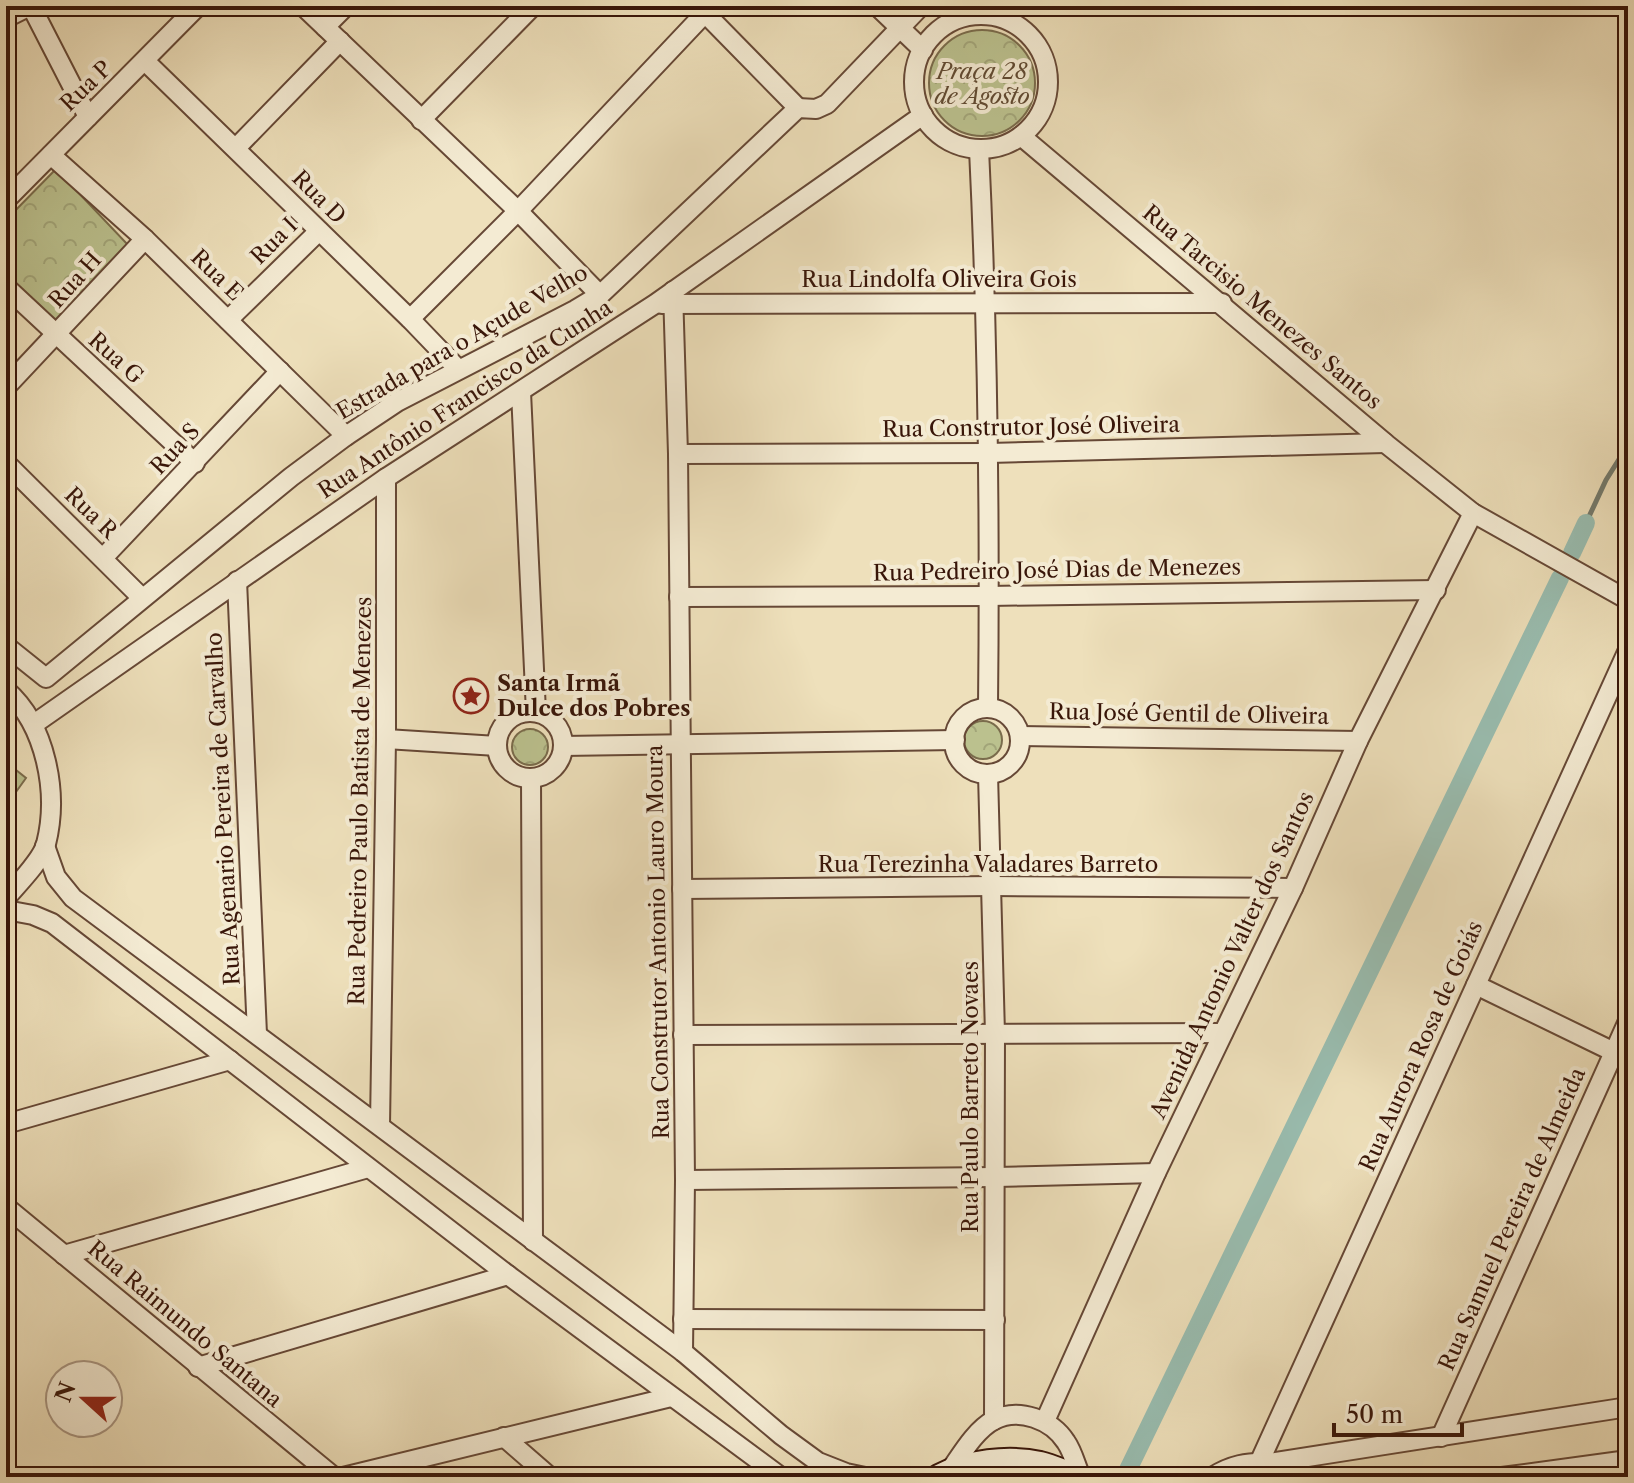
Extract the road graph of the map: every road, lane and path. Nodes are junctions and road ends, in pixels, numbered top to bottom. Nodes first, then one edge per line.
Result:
1 (30, 6) edge
2 (198, 6) edge
3 (303, 6) edge
4 (346, 6) edge
5 (533, 6) edge
6 (877, 6) edge
7 (921, 6) edge
8 (702, 9) edge
9 (177, 14) edge
10 (6, 18) edge
11 (325, 27) junction
12 (900, 29) junction
13 (340, 41) junction
14 (923, 50) junction
15 (146, 62) junction
16 (798, 108) junction
17 (923, 115) junction
18 (88, 117) junction
19 (421, 120) junction
20 (1021, 136) junction
21 (236, 148) junction
22 (979, 149) junction
23 (51, 155) junction
24 (6, 200) edge
25 (518, 211) junction
26 (319, 231) junction
27 (145, 239) junction
28 (6, 287) edge
29 (600, 295) junction
30 (667, 299) junction
31 (986, 302) junction
32 (1222, 303) junction
33 (410, 319) junction
34 (228, 320) junction
35 (56, 336) junction
36 (458, 369) junction
37 (280, 371) junction
38 (6, 387) edge
39 (521, 392) junction
40 (346, 436) junction
41 (1385, 443) junction
42 (989, 453) junction
43 (678, 454) junction
44 (6, 463) edge
45 (195, 463) junction
46 (386, 478) junction
47 (1473, 513) junction
48 (103, 558) junction
49 (237, 581) junction
50 (1436, 590) junction
51 (989, 596) junction
52 (679, 597) junction
53 (142, 598) junction
54 (1628, 600) edge
55 (6, 646) edge
56 (1628, 650) edge
57 (6, 690) edge
58 (988, 708) junction
59 (536, 712) junction
60 (34, 724) junction
61 (1020, 736) junction
62 (386, 739) junction
63 (955, 740) junction
64 (1358, 741) junction
65 (680, 743) junction
66 (497, 746) junction
67 (563, 746) junction
68 (988, 774) junction
69 (531, 778) junction
70 (45, 846) junction
71 (992, 886) junction
72 (1293, 888) junction
73 (682, 889) junction
74 (6, 898) edge
75 (6, 910) edge
76 (1476, 985) junction
77 (1628, 1021) edge
78 (1223, 1033) junction
79 (257, 1034) junction
80 (995, 1034) junction
81 (683, 1035) junction
82 (1614, 1052) junction
83 (230, 1060) junction
84 (6, 1124) edge
85 (380, 1125) junction
86 (368, 1168) junction
87 (1156, 1173) junction
88 (996, 1177) junction
89 (685, 1180) junction
90 (6, 1207) edge
91 (533, 1241) junction
92 (64, 1255) junction
93 (508, 1275) junction
94 (683, 1319) junction
95 (995, 1320) junction
96 (683, 1352) junction
97 (198, 1367) junction
98 (671, 1397) junction
99 (1626, 1404) edge
100 (994, 1420) junction
101 (1045, 1421) junction
102 (504, 1437) junction
103 (1441, 1437) junction
104 (1627, 1462) edge
105 (1270, 1468) edge
106 (944, 1474) edge
107 (334, 1477) edge
108 (343, 1477) edge
109 (550, 1477) edge
110 (781, 1477) edge
111 (865, 1477) edge
112 (1079, 1477) edge
113 (1212, 1477) edge
114 (1502, 1477) edge

1 - 10 street
1 - 18 street
2 - 9 street, Rua P
3 - 11 street
4 - 11 street
5 - 19 street
6 - 12 street
7 - 12 street, Estrada para o Açude Velho
8 - 16 street
8 - 25 street
9 - 15 street, Rua P
11 - 13 street
12 - 14 street
12 - 16 street, Estrada para o Açude Velho
13 - 19 street
13 - 21 street
14 - 17 street
14 - 20 street
15 - 18 street, Rua P
15 - 21 street, Rua D
16 - 29 street, Estrada para o Açude Velho
17 - 22 street
17 - 30 street, Rua Antônio Francisco da Cunha
18 - 23 street, Rua P
19 - 25 street
20 - 22 street
20 - 32 street, Rua Tarcisio Menezes Santos
21 - 26 street, Rua D
22 - 31 street
23 - 24 street, Rua P
23 - 27 street, Rua E
25 - 29 street
25 - 33 street
26 - 33 street, Rua D
26 - 34 street, Rua I
27 - 34 street, Rua E
27 - 35 street, Rua H
28 - 35 street, Rua G
29 - 36 street, Estrada para o Açude Velho
30 - 31 street, Rua Lindolfa Oliveira Gois
30 - 39 street, Rua Antônio Francisco da Cunha
30 - 43 street, Rua Construtor Antonio Lauro Moura
31 - 32 street, Rua Lindolfa Oliveira Gois
31 - 42 street
32 - 41 street, Rua Tarcisio Menezes Santos
33 - 36 street, Rua D
34 - 37 street, Rua E
35 - 38 street, Rua H
35 - 45 street, Rua G
36 - 40 street, Estrada para o Açude Velho
37 - 40 street, Rua E
37 - 45 street, Rua S
39 - 46 street, Rua Antônio Francisco da Cunha
39 - 59 street
40 - 53 street, Estrada para o Açude Velho
41 - 42 street, Rua Construtor José Oliveira
41 - 47 street, Rua Tarcisio Menezes Santos
42 - 43 street, Rua Construtor José Oliveira
42 - 51 street
43 - 52 street, Rua Construtor Antonio Lauro Moura
44 - 48 street, Rua R
45 - 48 street, Rua S
46 - 49 street, Rua Antônio Francisco da Cunha
46 - 62 street, Rua Pedreiro Paulo Batista de Menezes
47 - 50 street, Avenida Antonio Valter dos Santos
47 - 54 street, Rua Tarcisio Menezes Santos
48 - 53 street, Rua R
49 - 60 street, Rua Antônio Francisco da Cunha
49 - 79 street, Rua Agenario Pereira de Carvalho
50 - 51 street, Rua Pedreiro José Dias de Menezes
50 - 64 street, Avenida Antonio Valter dos Santos
51 - 52 street, Rua Pedreiro José Dias de Menezes
51 - 58 street
52 - 65 street, Rua Construtor Antonio Lauro Moura
53 - 55 street, Estrada para o Açude Velho
56 - 76 street, Rua Aurora Rosa de Goiás
57 - 60 street
58 - 61 street
58 - 63 street
59 - 66 street
59 - 67 street
60 - 70 street
61 - 64 street, Rua José Gentil de Oliveira
61 - 68 street
62 - 66 street
62 - 85 street, Rua Pedreiro Paulo Batista de Menezes
63 - 65 street
63 - 68 street
64 - 72 street, Avenida Antonio Valter dos Santos
65 - 67 street
65 - 73 street, Rua Construtor Antonio Lauro Moura
66 - 69 street
67 - 69 street
68 - 71 street, Rua Paulo Barreto Novaes
69 - 91 street
70 - 74 street
70 - 79 street
71 - 72 street, Rua Terezinha Valadares Barreto
71 - 73 street, Rua Terezinha Valadares Barreto
71 - 80 street, Rua Paulo Barreto Novaes
72 - 78 street, Avenida Antonio Valter dos Santos
73 - 81 street, Rua Construtor Antonio Lauro Moura
75 - 83 street
76 - 82 street
76 - 105 street, Rua Aurora Rosa de Goiás
77 - 82 street, Rua Samuel Pereira de Almeida
78 - 80 street
78 - 87 street, Avenida Antonio Valter dos Santos
79 - 85 street
80 - 81 street
80 - 88 street, Rua Paulo Barreto Novaes
81 - 89 street, Rua Construtor Antonio Lauro Moura
82 - 103 street, Rua Samuel Pereira de Almeida
83 - 84 street
83 - 86 street
85 - 91 street
86 - 92 street
86 - 93 street
87 - 88 street
87 - 101 street, Avenida Antonio Valter dos Santos
88 - 89 street
88 - 95 street, Rua Paulo Barreto Novaes
89 - 94 street, Rua Construtor Antonio Lauro Moura
90 - 92 street, Rua Raimundo Santana
91 - 96 street
92 - 97 street, Rua Raimundo Santana
93 - 97 street
93 - 98 street
94 - 95 street
94 - 96 street, Rua Construtor Antonio Lauro Moura
95 - 100 street, Rua Paulo Barreto Novaes
96 - 111 street
97 - 107 street, Rua Raimundo Santana
98 - 102 street
98 - 110 street
99 - 103 street
100 - 101 street
100 - 106 street
101 - 112 street
102 - 108 street
102 - 109 street
103 - 105 street
104 - 114 street
105 - 113 street
106 - 112 street

